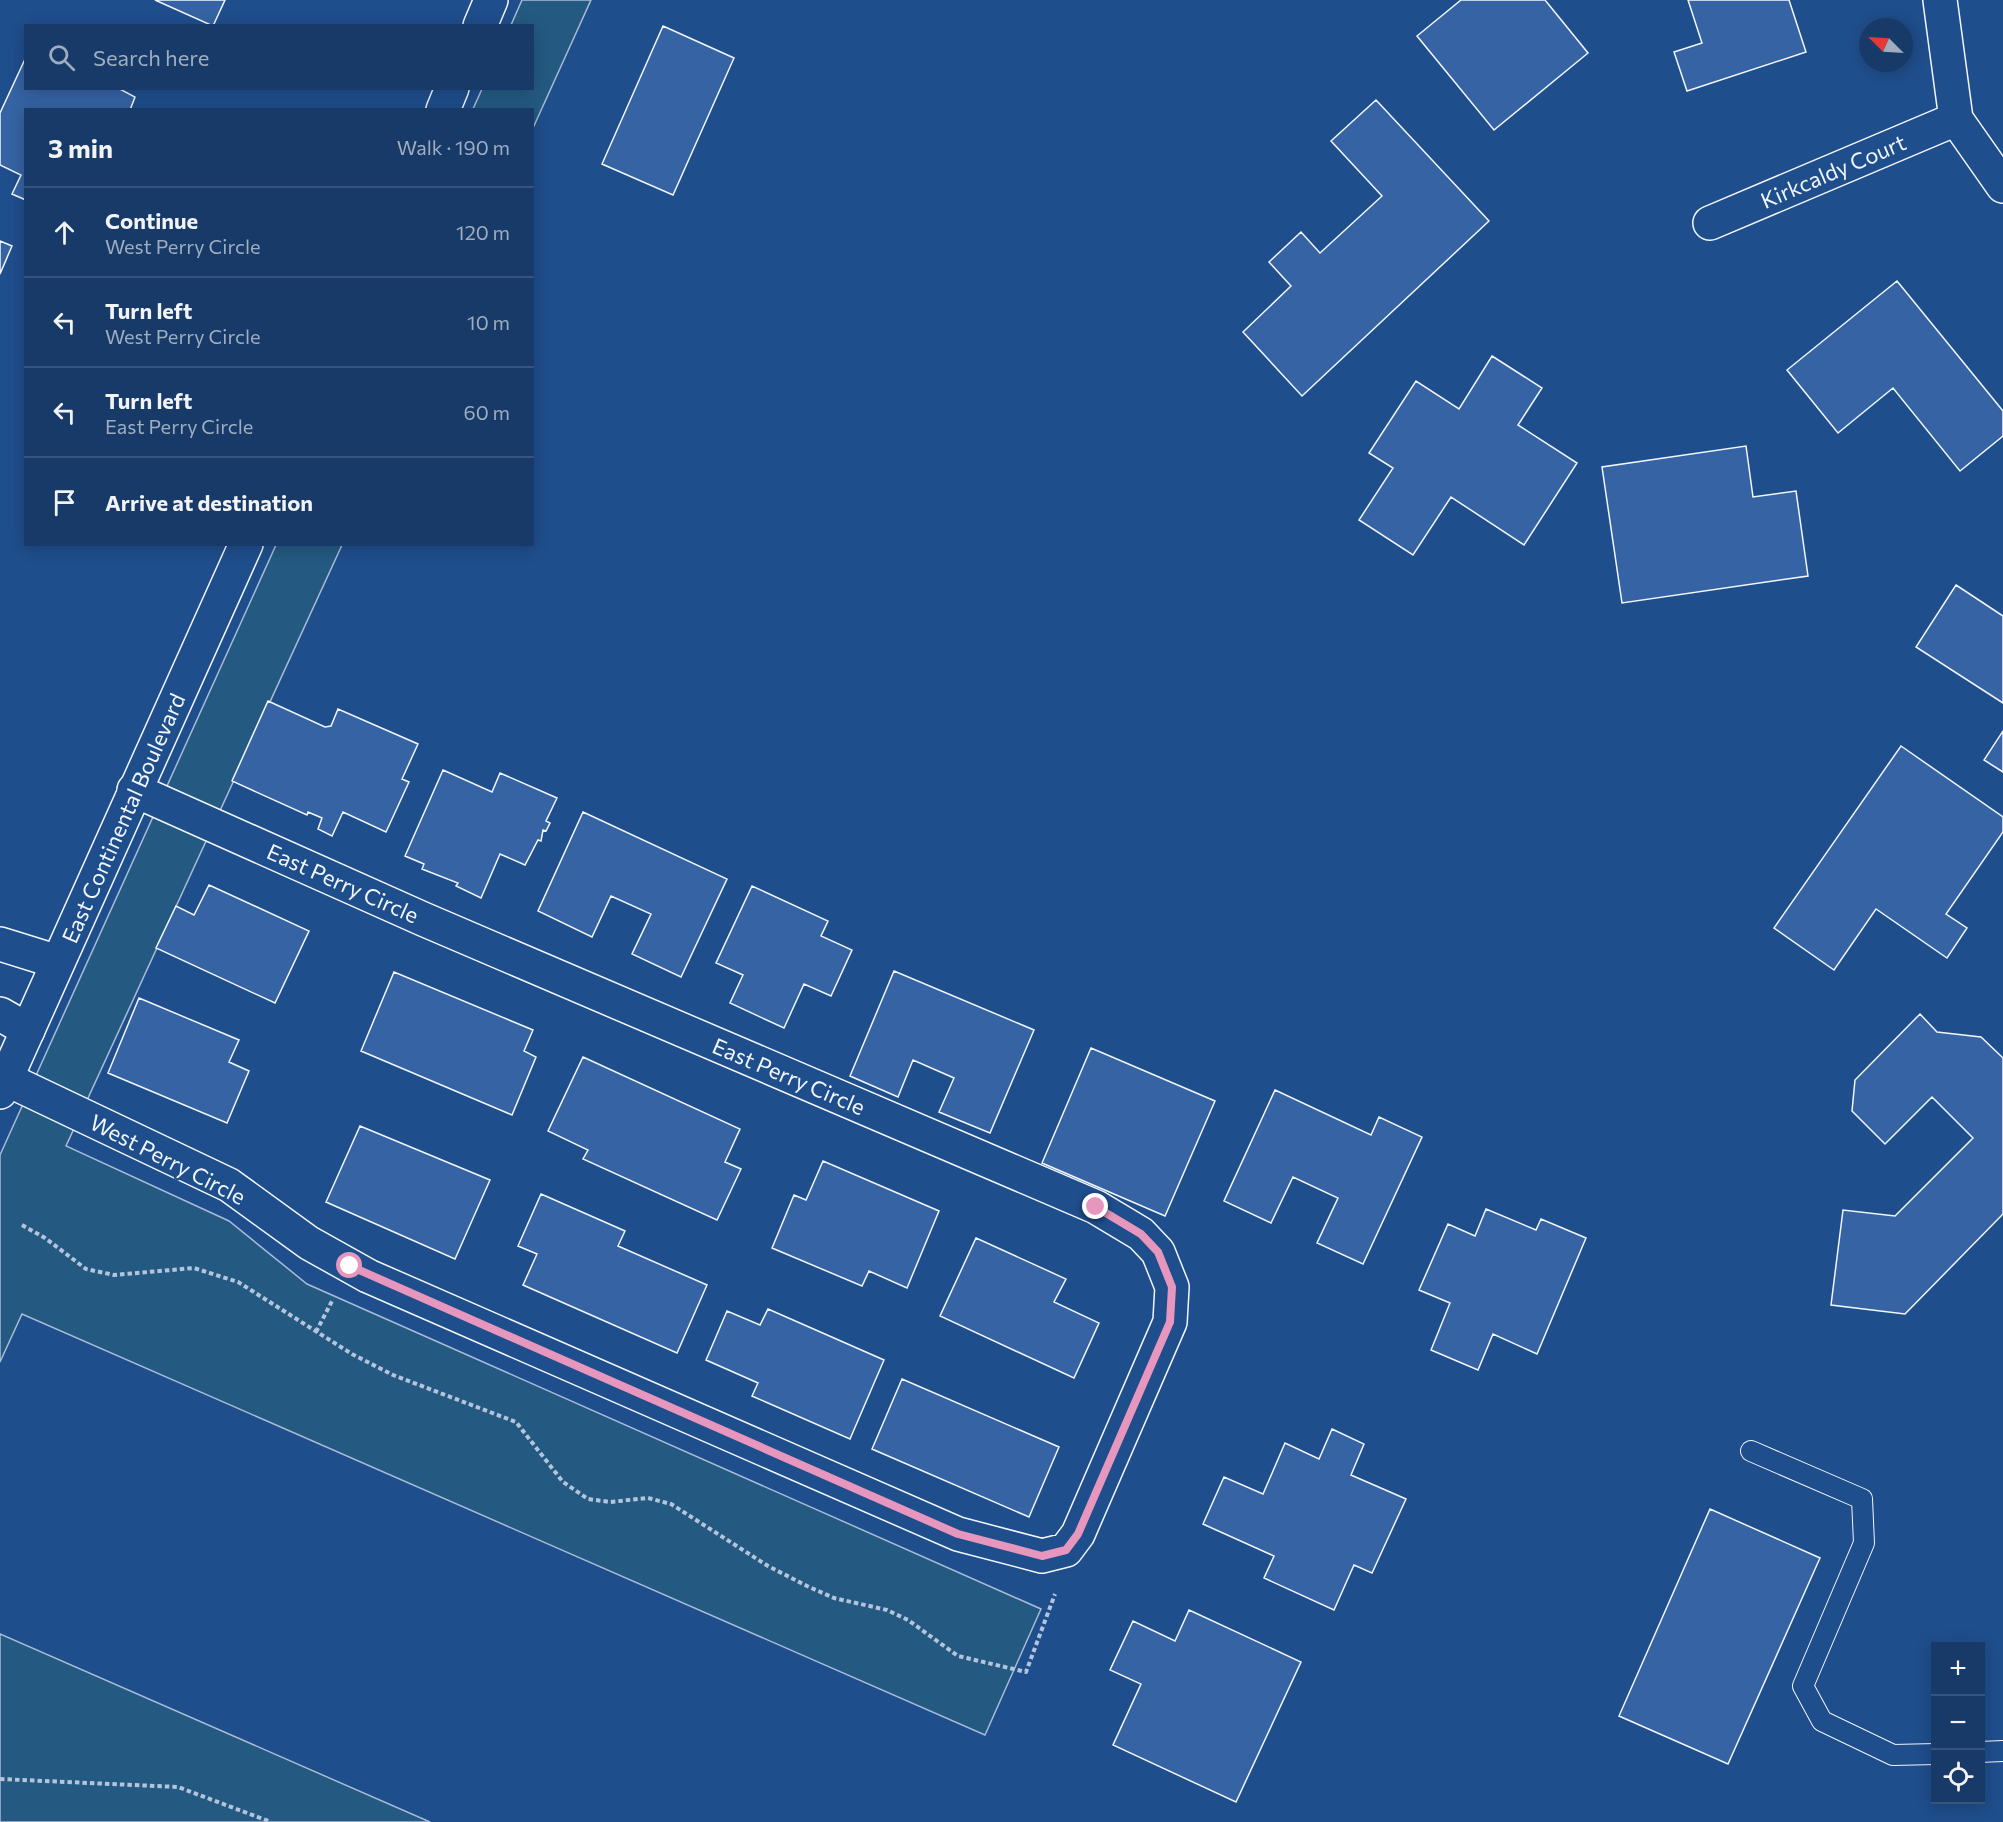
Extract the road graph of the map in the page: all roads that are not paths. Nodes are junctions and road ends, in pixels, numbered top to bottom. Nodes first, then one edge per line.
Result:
1 (491, 0) edge
2 (1940, 0) edge
3 (481, 24) edge
4 (451, 90) edge
5 (444, 108) edge
6 (1956, 119) junction
7 (2003, 186) edge
8 (1710, 223) dead end
9 (245, 546) edge
10 (134, 790) junction
11 (0, 944) edge
12 (58, 962) junction
13 (14, 1022) edge
14 (3, 1086) edge
15 (1752, 1451) dead end
16 (1078, 1534) joint
17 (2003, 1751) edge
18 (1985, 1752) edge
19 (1931, 1754) edge

1 - 3 street
2 - 6 street
4 - 5 street
6 - 7 street
6 - 8 street, Kirkcaldy Court
9 - 10 street, East Continental Boulevard
10 - 12 street, East Continental Boulevard
10 - 16 street, East Perry Circle
11 - 12 street
12 - 13 street, East Continental Boulevard
13 - 14 street, East Continental Boulevard
14 - 16 street, West Perry Circle
15 - 19 lane
17 - 18 lane

